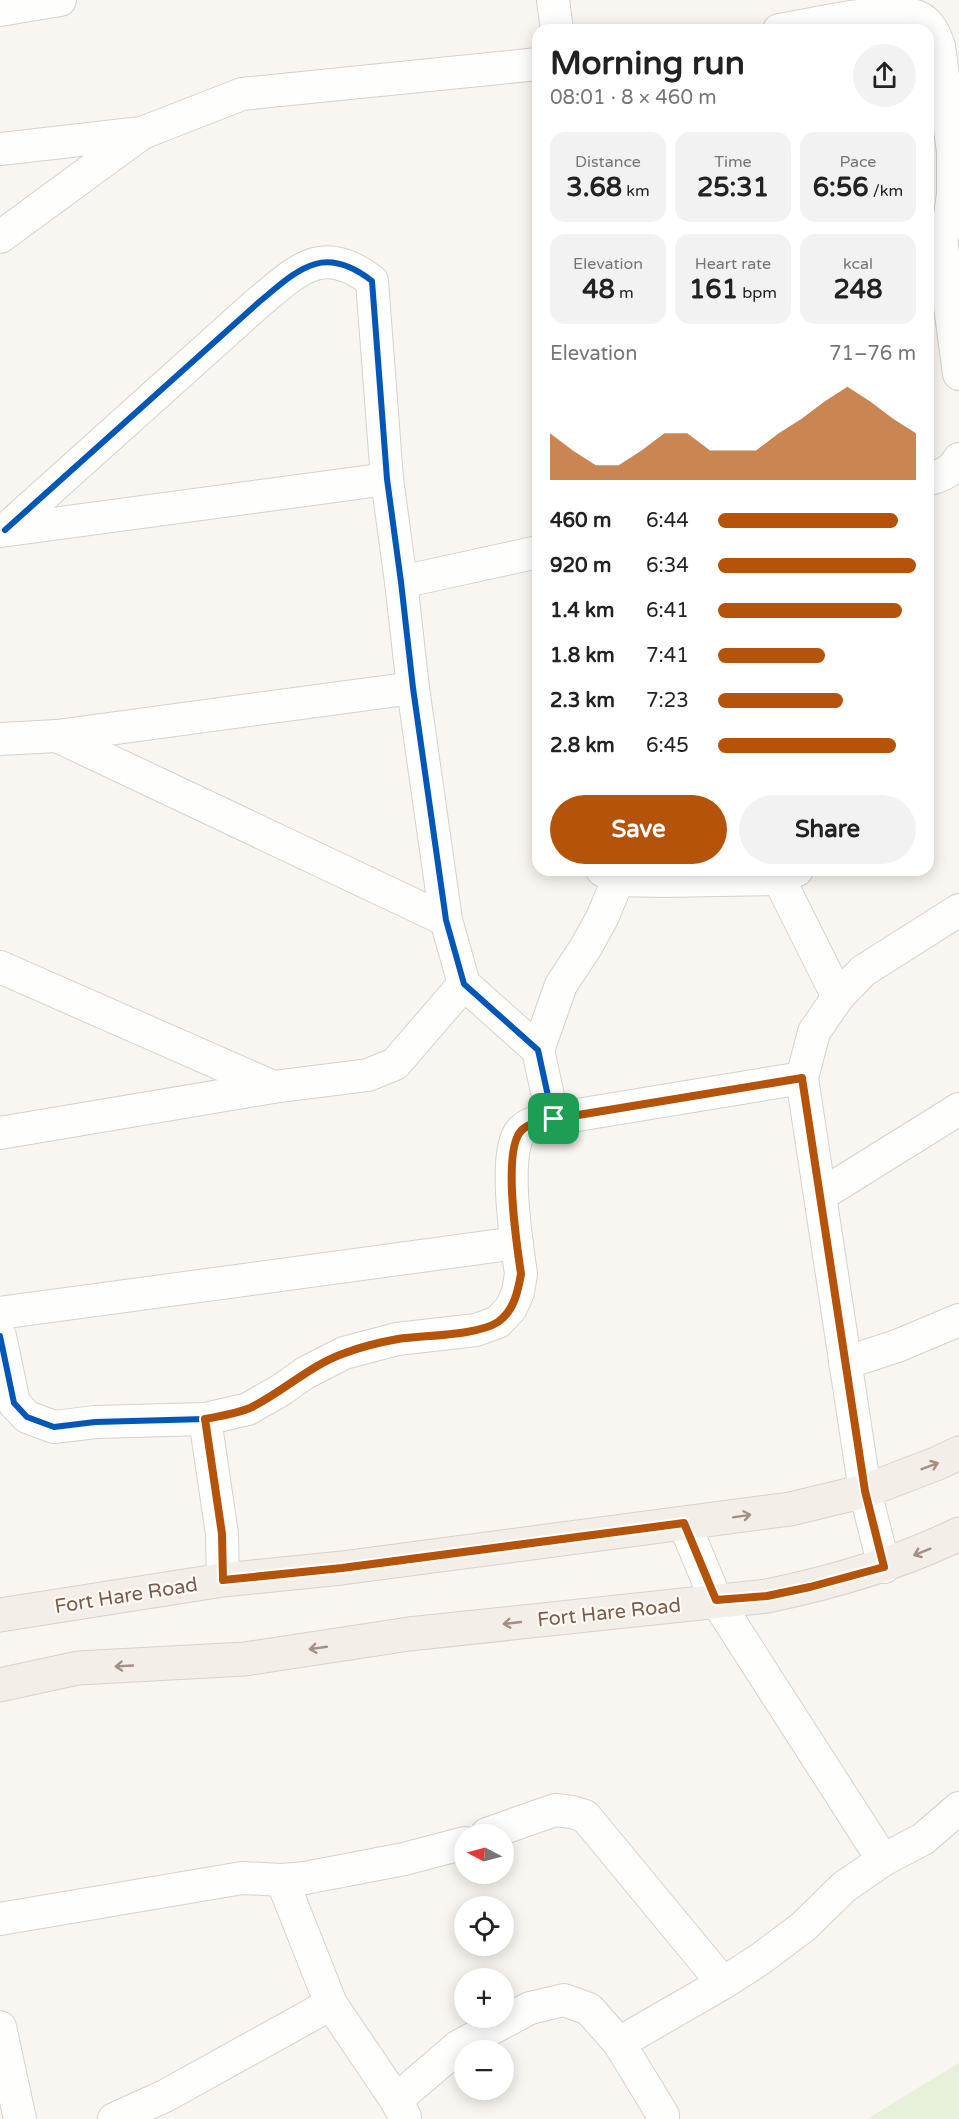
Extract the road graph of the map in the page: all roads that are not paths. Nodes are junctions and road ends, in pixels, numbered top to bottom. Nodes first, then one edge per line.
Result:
1 (553, 0) edge
2 (51, 1) edge
3 (0, 10) edge
4 (556, 24) edge
5 (819, 24) edge
6 (926, 24) edge
7 (934, 33) edge
8 (532, 65) edge
9 (142, 133) junction
10 (0, 149) edge
11 (0, 237) edge
12 (935, 248) edge
13 (959, 374) edge
14 (959, 459) edge
15 (934, 478) edge
16 (387, 480) junction
17 (3, 531) edge
18 (532, 553) edge
19 (401, 582) junction
20 (412, 688) junction
21 (57, 736) junction
22 (0, 739) edge
23 (610, 876) edge
24 (789, 876) edge
25 (959, 910) edge
26 (446, 920) junction
27 (0, 967) edge
28 (464, 984) junction
29 (838, 997) junction
30 (538, 1050) junction
31 (802, 1078) junction
32 (273, 1087) junction
33 (959, 1109) edge
34 (554, 1119) junction
35 (0, 1133) edge
36 (820, 1195) junction
37 (517, 1243) junction
38 (0, 1312) edge
39 (959, 1320) edge
40 (0, 1336) edge
41 (845, 1363) junction
42 (205, 1419) junction
43 (959, 1453) edge
44 (865, 1491) junction
45 (684, 1523) junction
46 (959, 1534) edge
47 (884, 1567) junction
48 (223, 1580) junction
49 (716, 1600) junction
50 (0, 1615) edge
51 (0, 1685) edge
52 (959, 1808) edge
53 (514, 1824) edge
54 (454, 1846) edge
55 (883, 1860) junction
56 (282, 1880) junction
57 (0, 1919) edge
58 (723, 1983) junction
59 (331, 2004) junction
60 (0, 2027) edge
61 (619, 2043) junction
62 (401, 2109) edge
63 (20, 2119) edge
64 (114, 2119) edge
65 (663, 2119) edge

1 - 4 street
2 - 3 street
5 - 6 street
7 - 12 street
8 - 9 street
9 - 10 street
9 - 11 street
12 - 13 street
14 - 15 street
16 - 17 street
16 - 17 street
16 - 19 street
18 - 19 street
19 - 20 street
20 - 21 street
20 - 26 street
21 - 22 street
21 - 26 street
23 - 30 street
24 - 29 street
25 - 29 street
26 - 28 street
27 - 32 street
28 - 30 street
28 - 32 street
29 - 31 street
30 - 34 street
31 - 34 street
31 - 36 street
32 - 35 street
33 - 36 street
34 - 37 street
36 - 41 street
37 - 38 street
37 - 42 street
39 - 41 street
40 - 42 street
41 - 44 street
42 - 48 street
44 -> 43 main road, Fort Hare Road
45 -> 44 main road, Fort Hare Road
44 - 47 street
45 - 48 main road, Fort Hare Road
45 - 49 street
46 -> 47 main road, Fort Hare Road
47 - 49 main road, Fort Hare Road
48 - 50 main road, Fort Hare Road
49 -> 51 main road, Fort Hare Road
49 - 55 street
52 - 55 street
53 - 58 street
54 - 56 street
55 - 58 street
56 - 57 street
56 - 59 street
58 - 61 street
59 - 62 street
59 - 64 street
60 - 63 street
61 - 62 street
61 - 65 street

